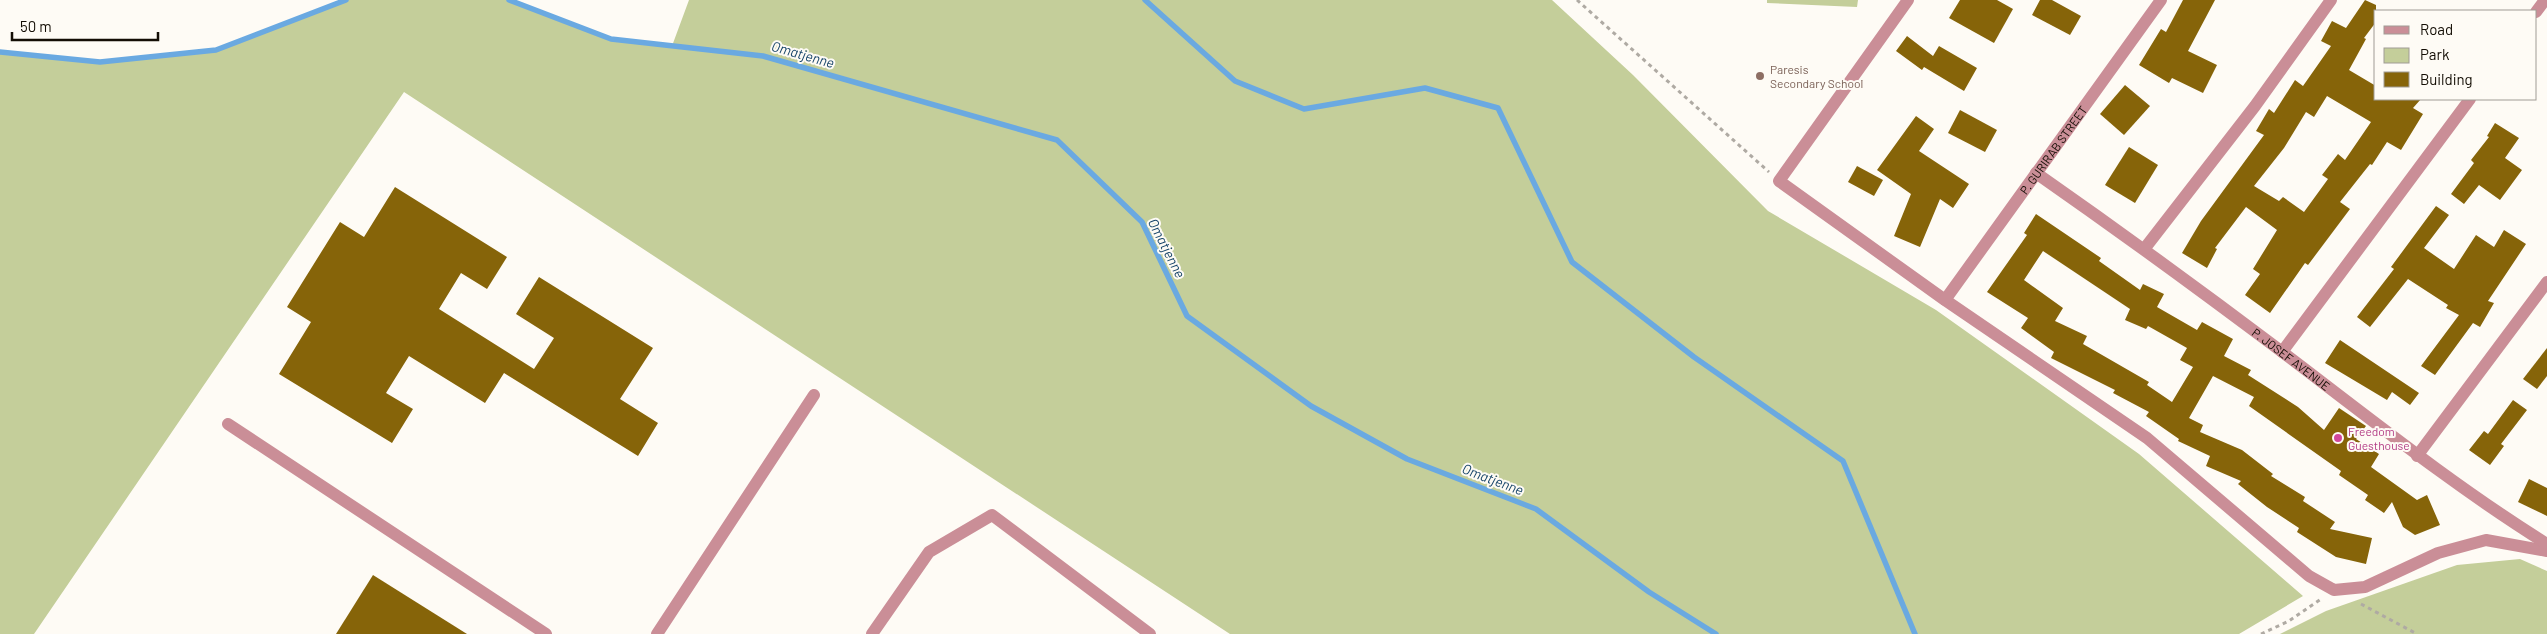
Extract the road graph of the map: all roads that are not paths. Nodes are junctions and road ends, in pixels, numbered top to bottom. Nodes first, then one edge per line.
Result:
1 (1908, 0) edge
2 (2161, 0) edge
3 (2331, 0) edge
4 (2545, 0) edge
5 (2537, 11) edge
6 (2469, 100) edge
7 (2036, 173) junction
8 (2145, 248) junction
9 (2547, 282) edge
10 (1945, 300) junction
11 (2282, 352) junction
12 (814, 395) dead end
13 (228, 424) dead end
14 (2417, 456) junction
15 (2547, 544) edge
16 (2547, 551) edge
17 (546, 634) edge
18 (656, 634) edge
19 (872, 634) edge
20 (1150, 634) edge

1 - 10 street
2 - 7 street, P. GURIRAB STREET
3 - 8 street
4 - 5 street
6 - 11 street
7 - 8 street, P. JOSEF AVENUE
7 - 10 street, P. GURIRAB STREET
8 - 11 street, P. JOSEF AVENUE
9 - 14 street
10 - 16 street
11 - 14 street, P. JOSEF AVENUE
12 - 18 street
13 - 17 street
14 - 15 street, P. JOSEF AVENUE
19 - 20 street

